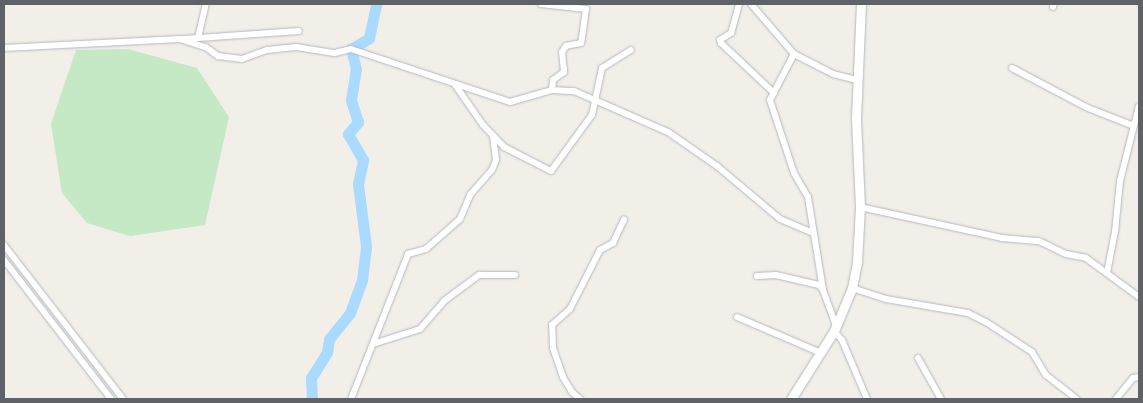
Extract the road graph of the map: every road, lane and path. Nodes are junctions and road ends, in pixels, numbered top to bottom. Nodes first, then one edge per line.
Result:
1 (206, 4) edge
2 (541, 4) edge
3 (740, 4) edge
4 (751, 4) edge
5 (861, 4) edge
6 (300, 31) dead end
7 (198, 38) junction
8 (180, 39) junction
9 (4, 48) edge
10 (631, 50) dead end
11 (794, 54) junction
12 (1012, 68) dead end
13 (857, 80) junction
14 (456, 86) junction
15 (552, 90) junction
16 (774, 93) junction
17 (598, 100) junction
18 (1139, 106) edge
19 (1136, 123) edge
20 (493, 136) junction
21 (860, 207) junction
22 (624, 219) dead end
23 (813, 233) junction
24 (4, 244) edge
25 (4, 260) edge
26 (1107, 273) junction
27 (515, 275) dead end
28 (757, 276) dead end
29 (852, 288) junction
30 (823, 290) junction
31 (1139, 298) edge
32 (736, 317) dead end
33 (835, 328) junction
34 (372, 344) junction
35 (822, 353) junction
36 (918, 358) dead end
37 (1139, 378) edge
38 (111, 399) edge
39 (123, 399) edge
40 (352, 399) edge
41 (580, 399) edge
42 (791, 399) edge
43 (867, 399) edge
44 (942, 399) edge
45 (1077, 399) edge
46 (1116, 399) edge

1 - 7 street
2 - 15 street
3 - 16 street
4 - 11 street
5 - 13 street
6 - 7 street
7 - 8 street
8 - 9 street
8 - 14 street
10 - 17 street
11 - 13 street
11 - 16 street
12 - 19 street
13 - 21 street
14 - 15 street
14 - 20 street
15 - 17 street
16 - 23 street
17 - 20 street
17 - 23 street
18 - 19 street
19 - 26 street
20 - 34 street
21 - 26 street
21 - 29 street
22 - 41 street
23 - 30 street
24 - 39 street
25 - 38 street
26 - 31 street
27 - 34 street
28 - 30 street
29 - 33 street
29 - 45 street
30 - 33 street
32 - 35 street
33 - 35 street
33 - 43 street
34 - 40 street
35 - 42 street
36 - 44 street
37 - 46 street

